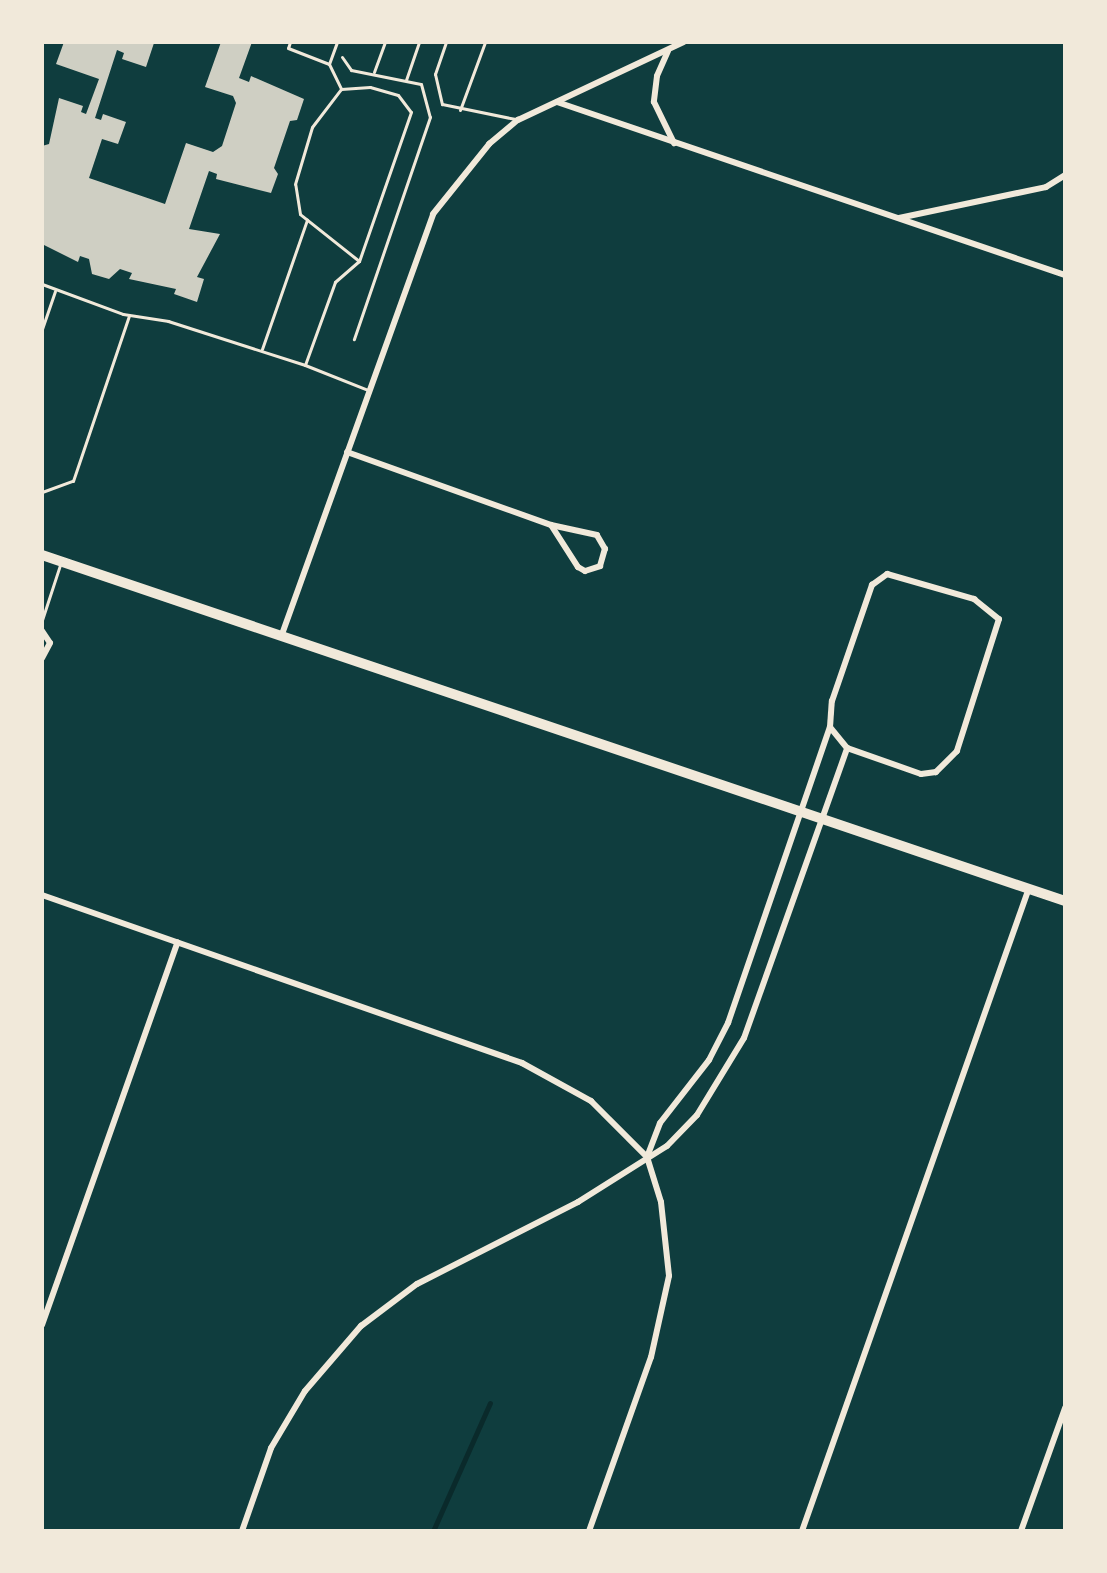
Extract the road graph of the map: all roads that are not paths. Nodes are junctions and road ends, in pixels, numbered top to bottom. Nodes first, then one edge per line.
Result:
1 (290, 42) edge
2 (337, 42) edge
3 (446, 42) edge
4 (485, 42) edge
5 (684, 42) edge
6 (668, 51) junction
7 (329, 64) junction
8 (341, 89) junction
9 (556, 101) junction
10 (460, 110) junction
11 (518, 120) junction
12 (674, 143) junction
13 (1065, 175) edge
14 (899, 218) junction
15 (307, 220) junction
16 (359, 261) junction
17 (1065, 275) edge
18 (42, 284) edge
19 (55, 291) junction
20 (129, 315) junction
21 (42, 329) edge
22 (262, 349) junction
23 (305, 365) junction
24 (368, 390) junction
25 (347, 452) junction
26 (42, 492) edge
27 (551, 525) junction
28 (42, 555) edge
29 (61, 561) junction
30 (42, 620) edge
31 (42, 631) edge
32 (281, 637) junction
33 (42, 658) edge
34 (830, 727) junction
35 (847, 748) junction
36 (802, 812) junction
37 (822, 819) junction
38 (1029, 888) junction
39 (42, 895) edge
40 (1065, 901) edge
41 (178, 942) junction
42 (647, 1157) junction
43 (42, 1325) edge
44 (1065, 1408) edge
45 (242, 1531) edge
46 (589, 1531) edge
47 (802, 1531) edge
48 (1021, 1531) edge

1 - 7 lane
2 - 7 lane
3 - 10 lane
4 - 10 lane
5 - 6 street
6 - 9 street
6 - 12 street
7 - 8 lane
8 - 15 lane
8 - 16 lane
9 - 11 street
9 - 12 street
10 - 11 lane
11 - 24 street
12 - 14 street
13 - 14 street
14 - 17 street
15 - 16 lane
15 - 22 lane
16 - 23 lane
18 - 19 lane
19 - 20 lane
19 - 21 lane
20 - 22 lane
20 - 26 lane
22 - 23 lane
23 - 24 lane
24 - 25 street
25 - 27 street
25 - 32 street
27 - 27 street
28 - 29 main road
29 - 30 lane
29 - 32 main road
31 - 33 street
32 - 36 main road
34 - 35 street
34 - 35 street
34 - 36 street
35 - 37 street
36 - 37 main road
36 - 42 street
37 - 38 main road
37 - 42 street
38 - 40 main road
38 - 47 street
39 - 41 street
41 - 42 street
41 - 43 street
42 - 45 street
42 - 46 street
44 - 48 street

